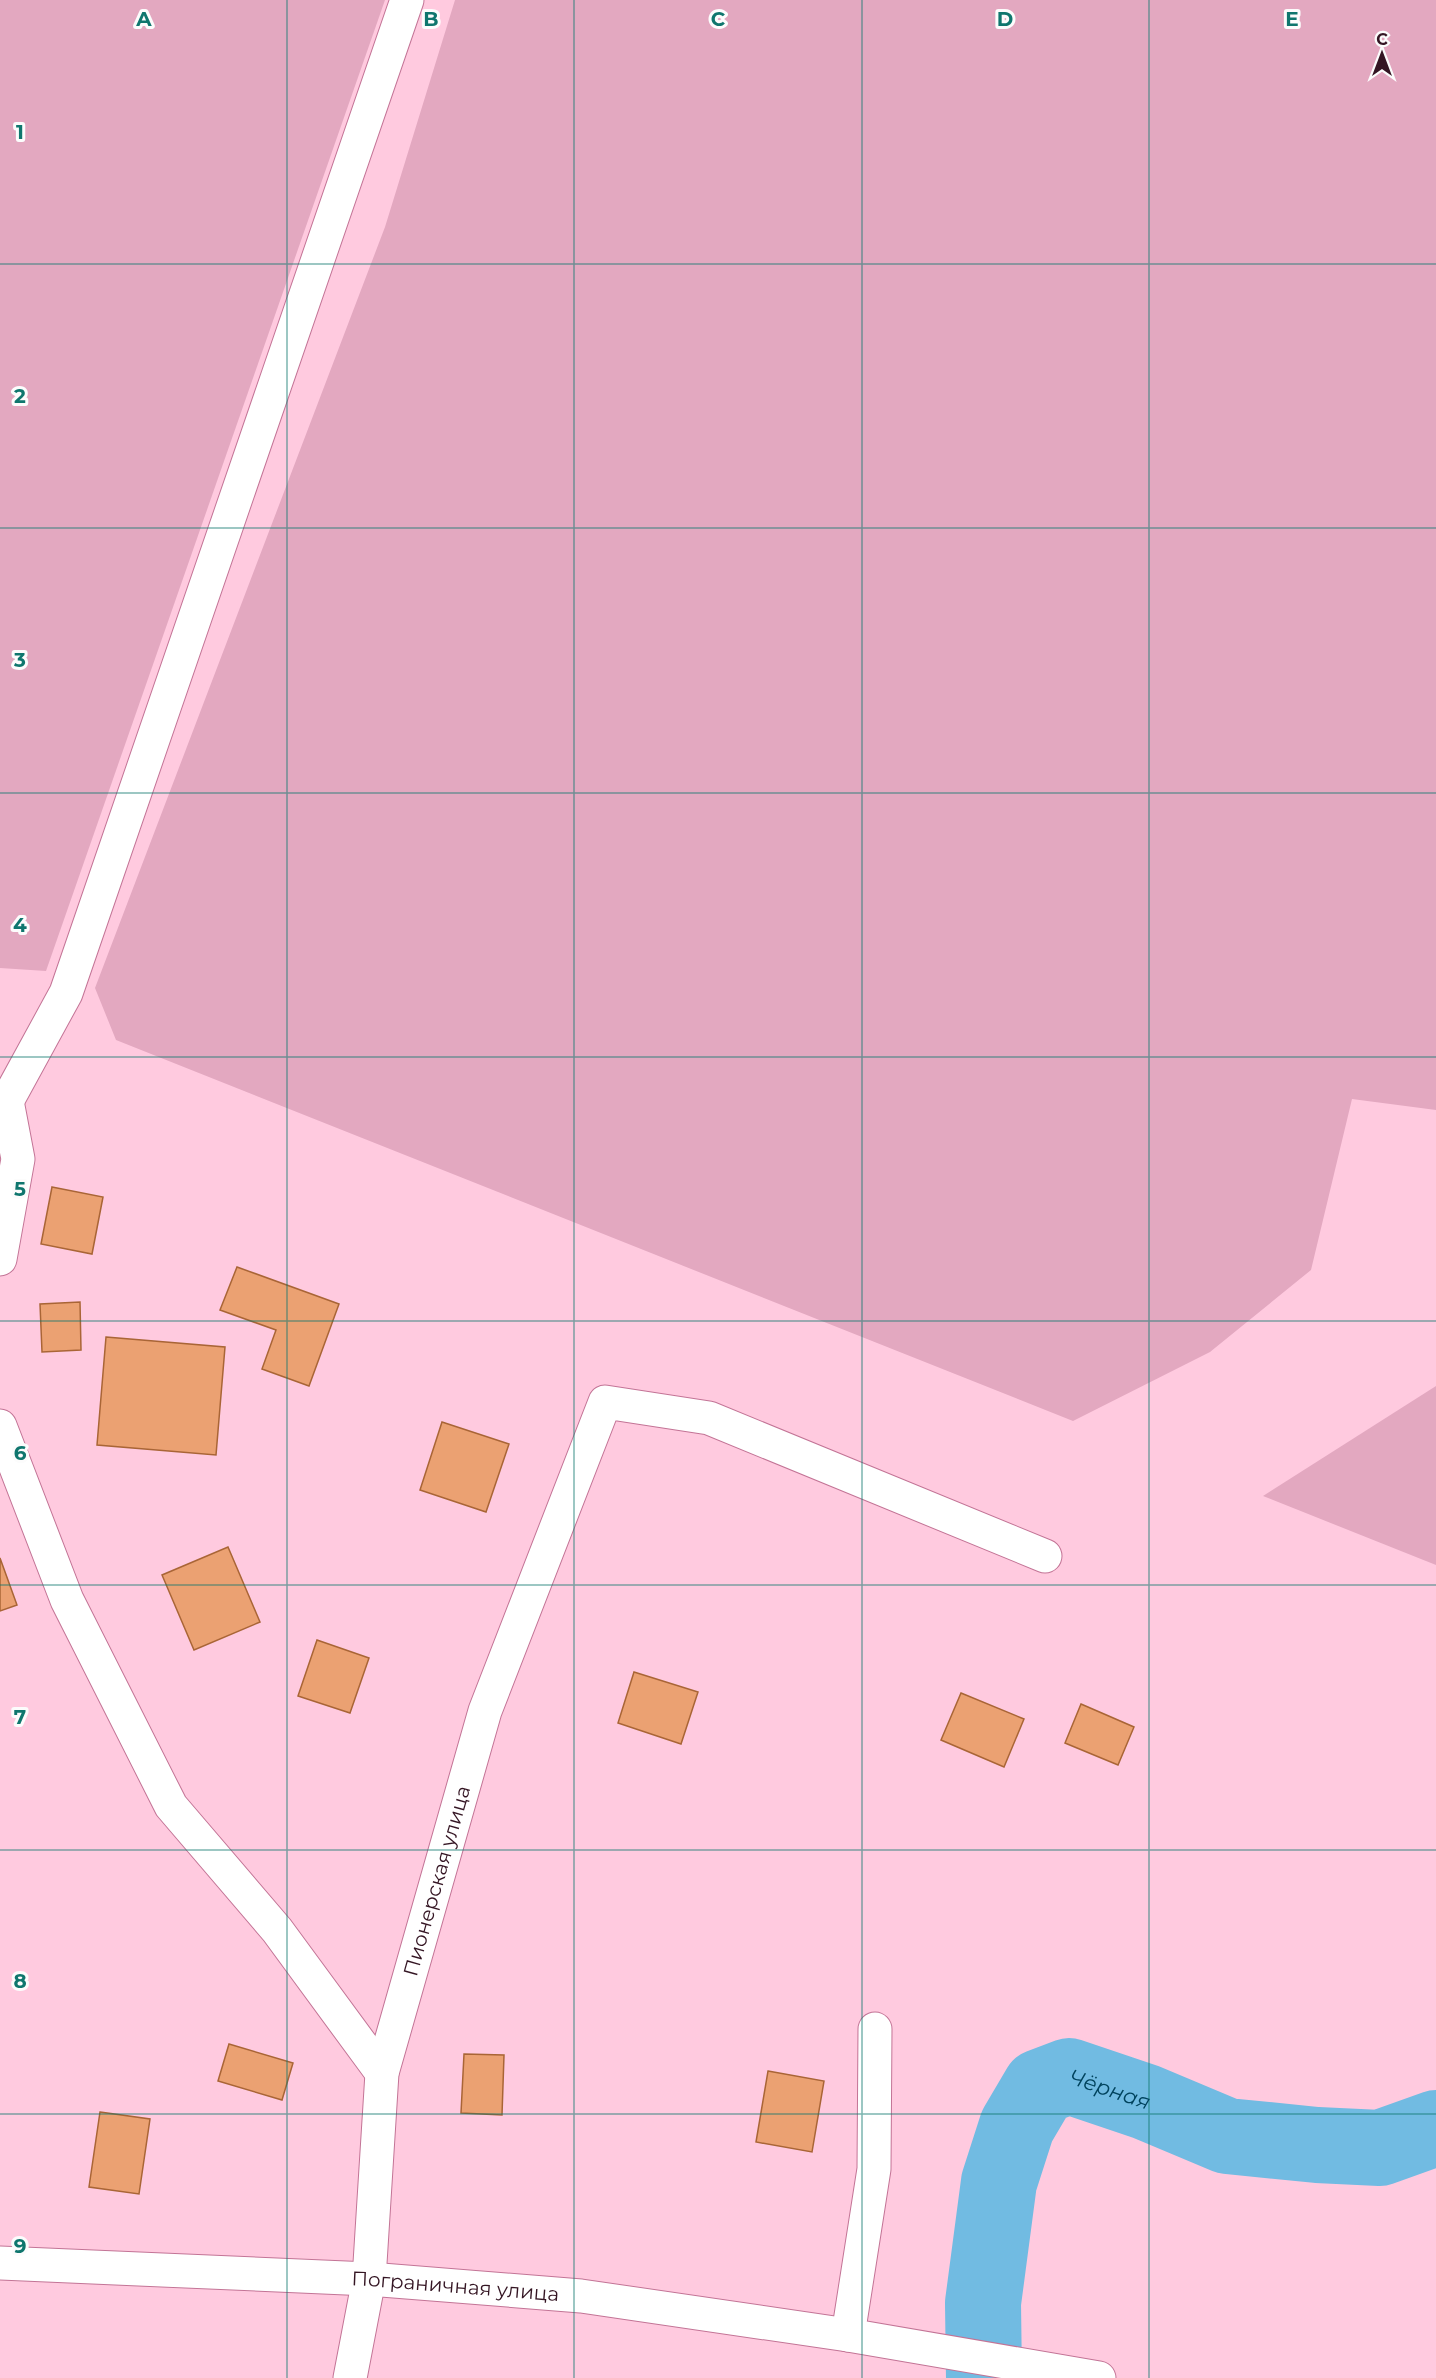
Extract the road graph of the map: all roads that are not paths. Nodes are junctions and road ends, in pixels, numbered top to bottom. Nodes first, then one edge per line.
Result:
1 (407, 0) edge
2 (3, 1101) edge
3 (0, 1259) edge
4 (0, 1426) edge
5 (1046, 1556) dead end
6 (875, 2029) dead end
7 (382, 2073) junction
8 (0, 2263) edge
9 (369, 2279) junction
10 (848, 2335) junction
11 (350, 2378) edge
12 (1099, 2378) edge

1 - 2 street
2 - 3 street
4 - 7 street
5 - 7 street, Пионерская улица
6 - 10 street
7 - 9 street, Пионерская улица
8 - 9 street, Пограничная улица
9 - 10 street, Пограничная улица
9 - 11 street, Пионерская улица
10 - 12 street, Пограничная улица

